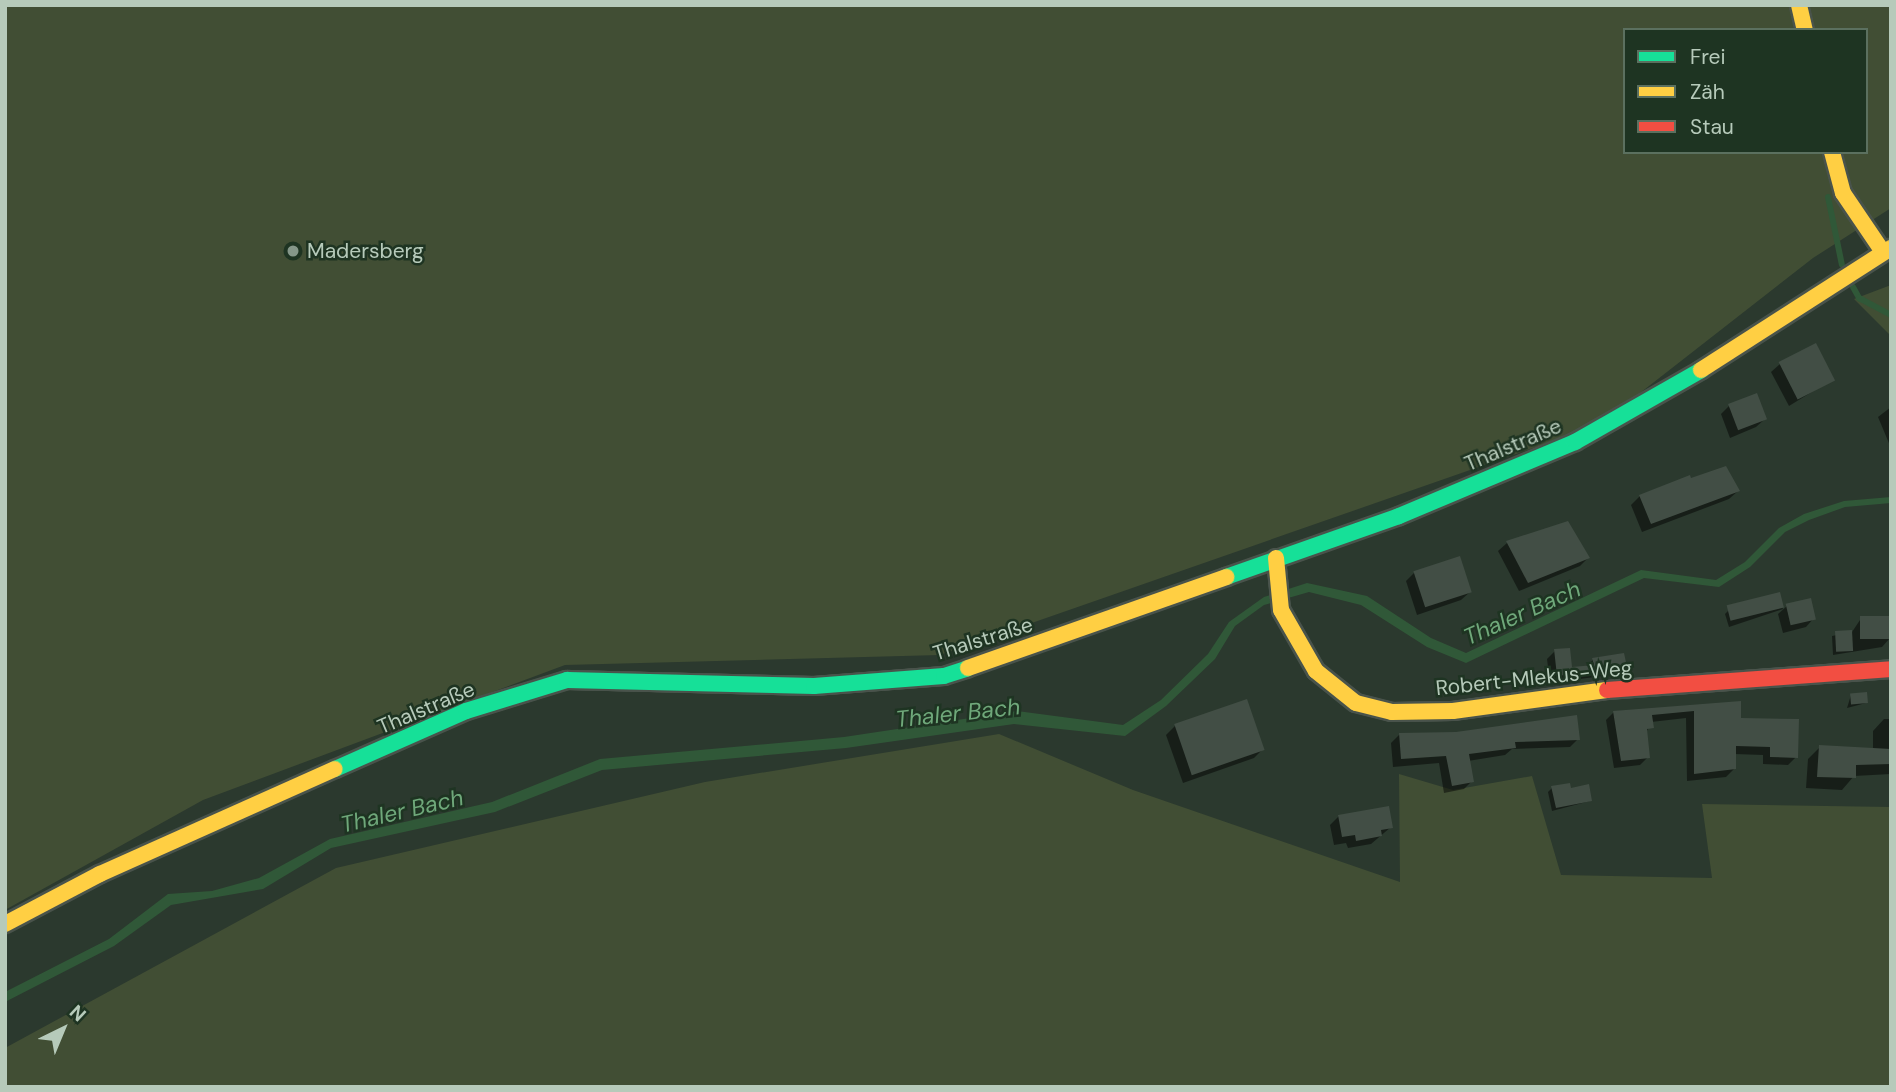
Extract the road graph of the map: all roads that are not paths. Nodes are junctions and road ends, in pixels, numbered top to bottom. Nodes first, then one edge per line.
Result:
1 (1799, 5) edge
2 (1805, 28) edge
3 (1833, 154) edge
4 (1887, 250) edge
5 (1276, 558) junction
6 (1891, 669) edge
7 (5, 924) edge

1 - 2 main road
3 - 4 main road
4 - 5 main road, Thalstraße
5 - 6 main road, Robert-Mlekus-Weg
5 - 7 main road, Thalstraße

